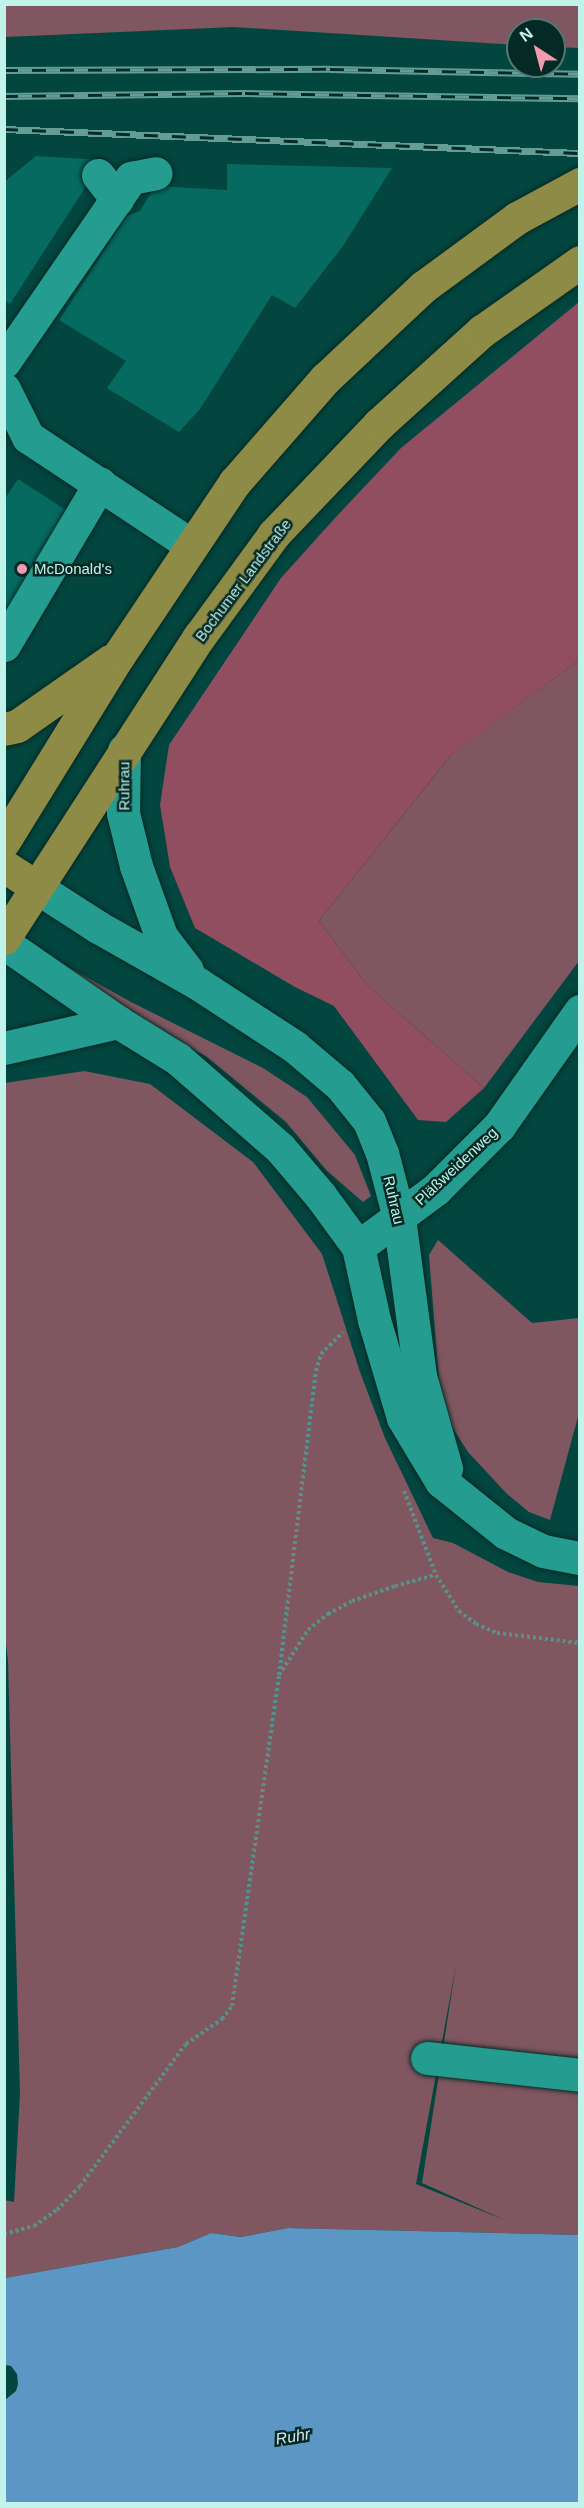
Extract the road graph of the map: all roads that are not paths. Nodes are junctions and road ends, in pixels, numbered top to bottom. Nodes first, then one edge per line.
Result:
1 (156, 173) dead end
2 (579, 183) edge
3 (579, 262) edge
4 (4, 362) edge
5 (4, 389) edge
6 (100, 483) junction
7 (191, 545) junction
8 (4, 645) edge
9 (119, 655) junction
10 (4, 729) edge
11 (124, 750) junction
12 (4, 841) edge
13 (4, 866) edge
14 (36, 887) junction
15 (4, 938) edge
16 (4, 943) edge
17 (197, 983) junction
18 (579, 1011) edge
19 (118, 1022) junction
20 (4, 1048) edge
21 (399, 1218) junction
22 (358, 1247) junction
23 (460, 1497) junction
24 (579, 1558) edge
25 (427, 2058) dead end
26 (579, 2075) edge

1 - 4 street
2 - 7 main road
3 - 11 main road, Bochumer Landstraße
5 - 6 street
6 - 7 street
6 - 8 street
7 - 9 main road
9 - 10 main road
9 - 12 main road
11 - 14 main road, Bochumer Landstraße
11 - 17 street, Ruhrau
13 - 14 main road
14 - 15 main road, Bochumer Landstraße
14 - 17 street, Ruhrau
16 - 19 street, Ruhrau
17 - 21 street, Ruhrau
18 - 21 street, Pläßweidenweg
19 - 20 street
19 - 22 street, Ruhrau
21 - 22 street, Pläßweidenweg
21 - 23 street, Ruhrau
22 - 23 street, Ruhrau
23 - 24 street, Ruhrau
25 - 26 street

